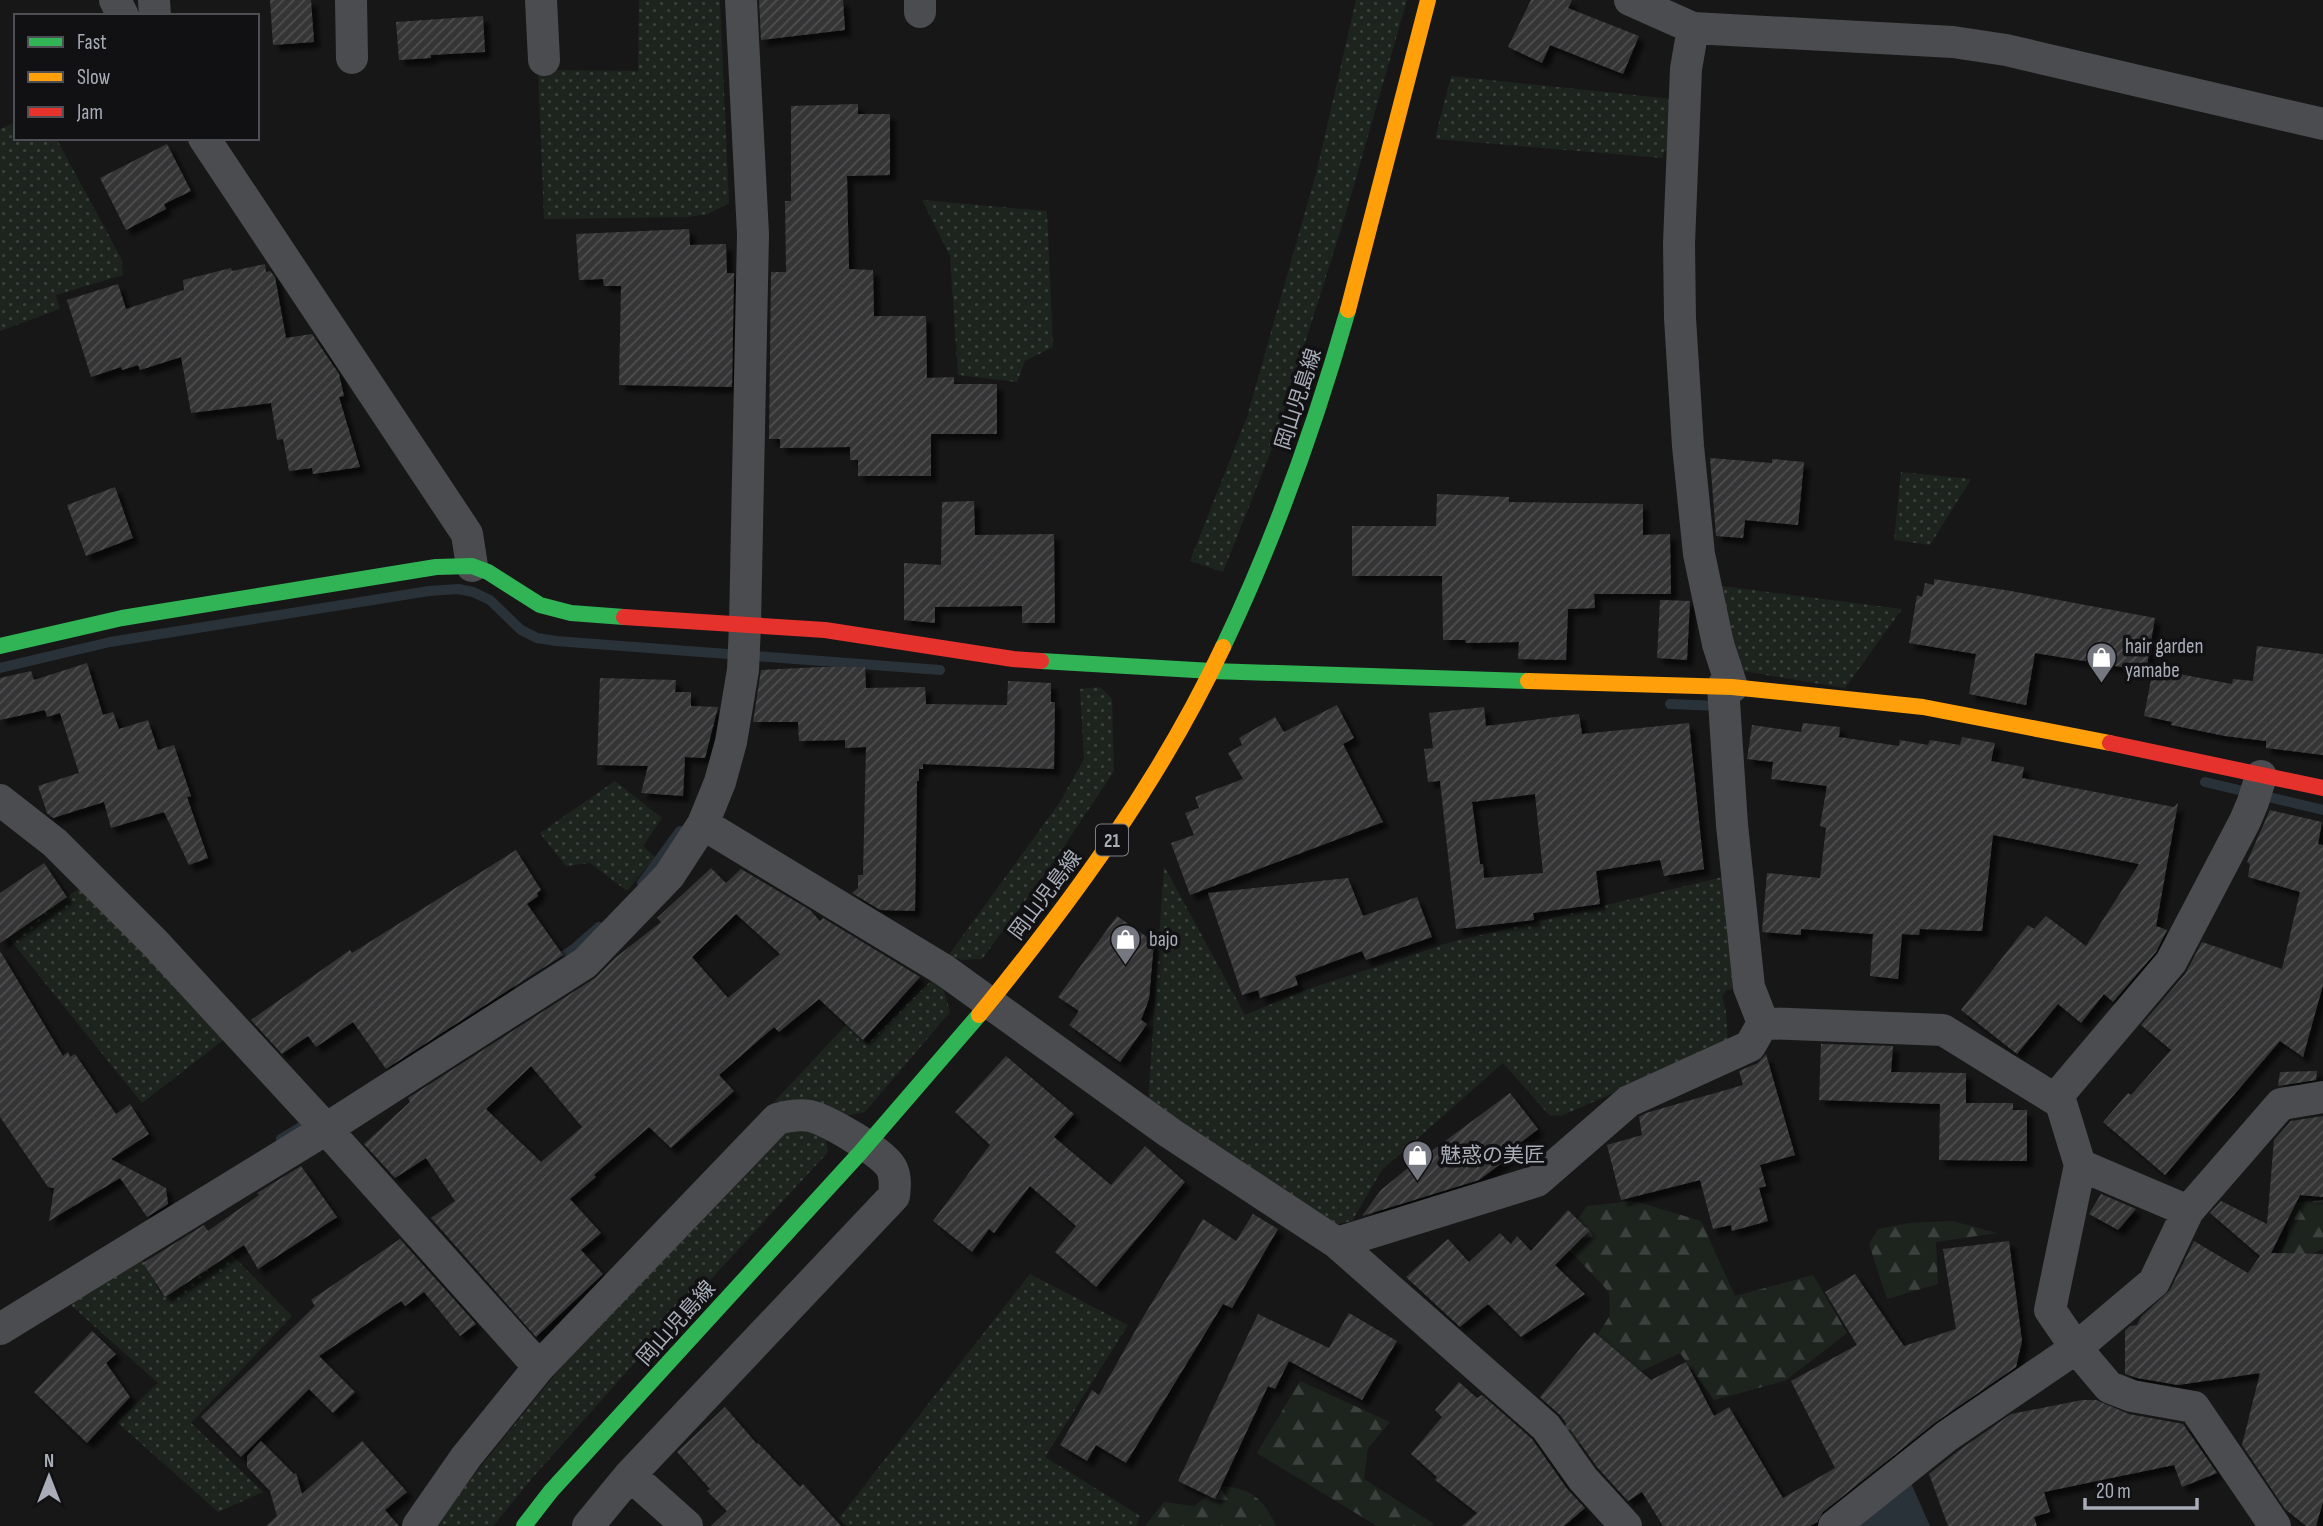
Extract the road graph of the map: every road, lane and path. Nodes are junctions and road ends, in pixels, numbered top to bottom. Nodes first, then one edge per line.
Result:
1 (351, 0) edge
2 (541, 0) edge
3 (741, 0) edge
4 (1428, 0) edge
5 (1630, 0) edge
6 (1693, 28) junction
7 (352, 58) dead end
8 (544, 60) dead end
9 (2323, 124) edge
10 (205, 140) edge
11 (472, 566) junction
12 (0, 646) edge
13 (744, 647) junction
14 (1212, 671) junction
15 (1725, 695) junction
16 (2258, 788) junction
17 (2323, 788) edge
18 (0, 800) edge
19 (703, 824) junction
20 (991, 1002) junction
21 (1763, 1023) junction
22 (2323, 1097) edge
23 (2054, 1099) junction
24 (319, 1121) junction
25 (868, 1145) junction
26 (2080, 1165) junction
27 (2188, 1211) junction
28 (1337, 1243) junction
29 (0, 1329) edge
30 (2076, 1348) junction
31 (539, 1367) junction
32 (630, 1475) junction
33 (418, 1526) edge
34 (524, 1526) edge
35 (588, 1526) edge
36 (687, 1526) edge
37 (1626, 1526) edge
38 (1834, 1526) edge
39 (2275, 1526) edge

1 - 7 street
2 - 8 street
3 - 13 street
4 - 14 street, 岡山児島線 / 21
5 - 6 street
6 - 9 street
6 - 15 street
10 - 11 street
11 - 12 street
11 - 13 street
13 - 14 street
13 - 19 street
14 - 15 street
14 - 20 street, 岡山児島線 / 21
15 - 16 street
15 - 21 street
16 - 17 street
16 - 23 street
18 - 24 street
19 - 20 street
19 - 24 street
20 - 25 street, 岡山児島線 / 21
20 - 28 street
21 - 23 street
21 - 28 street
22 - 27 street
23 - 26 street
24 - 29 street
24 - 31 street
25 - 31 street
25 - 32 street
25 - 34 street, 岡山児島線 / 21
26 - 27 street
26 - 30 street
27 - 30 street
28 - 37 street
30 - 38 street
30 - 39 street
31 - 33 street
32 - 35 street
32 - 36 street

